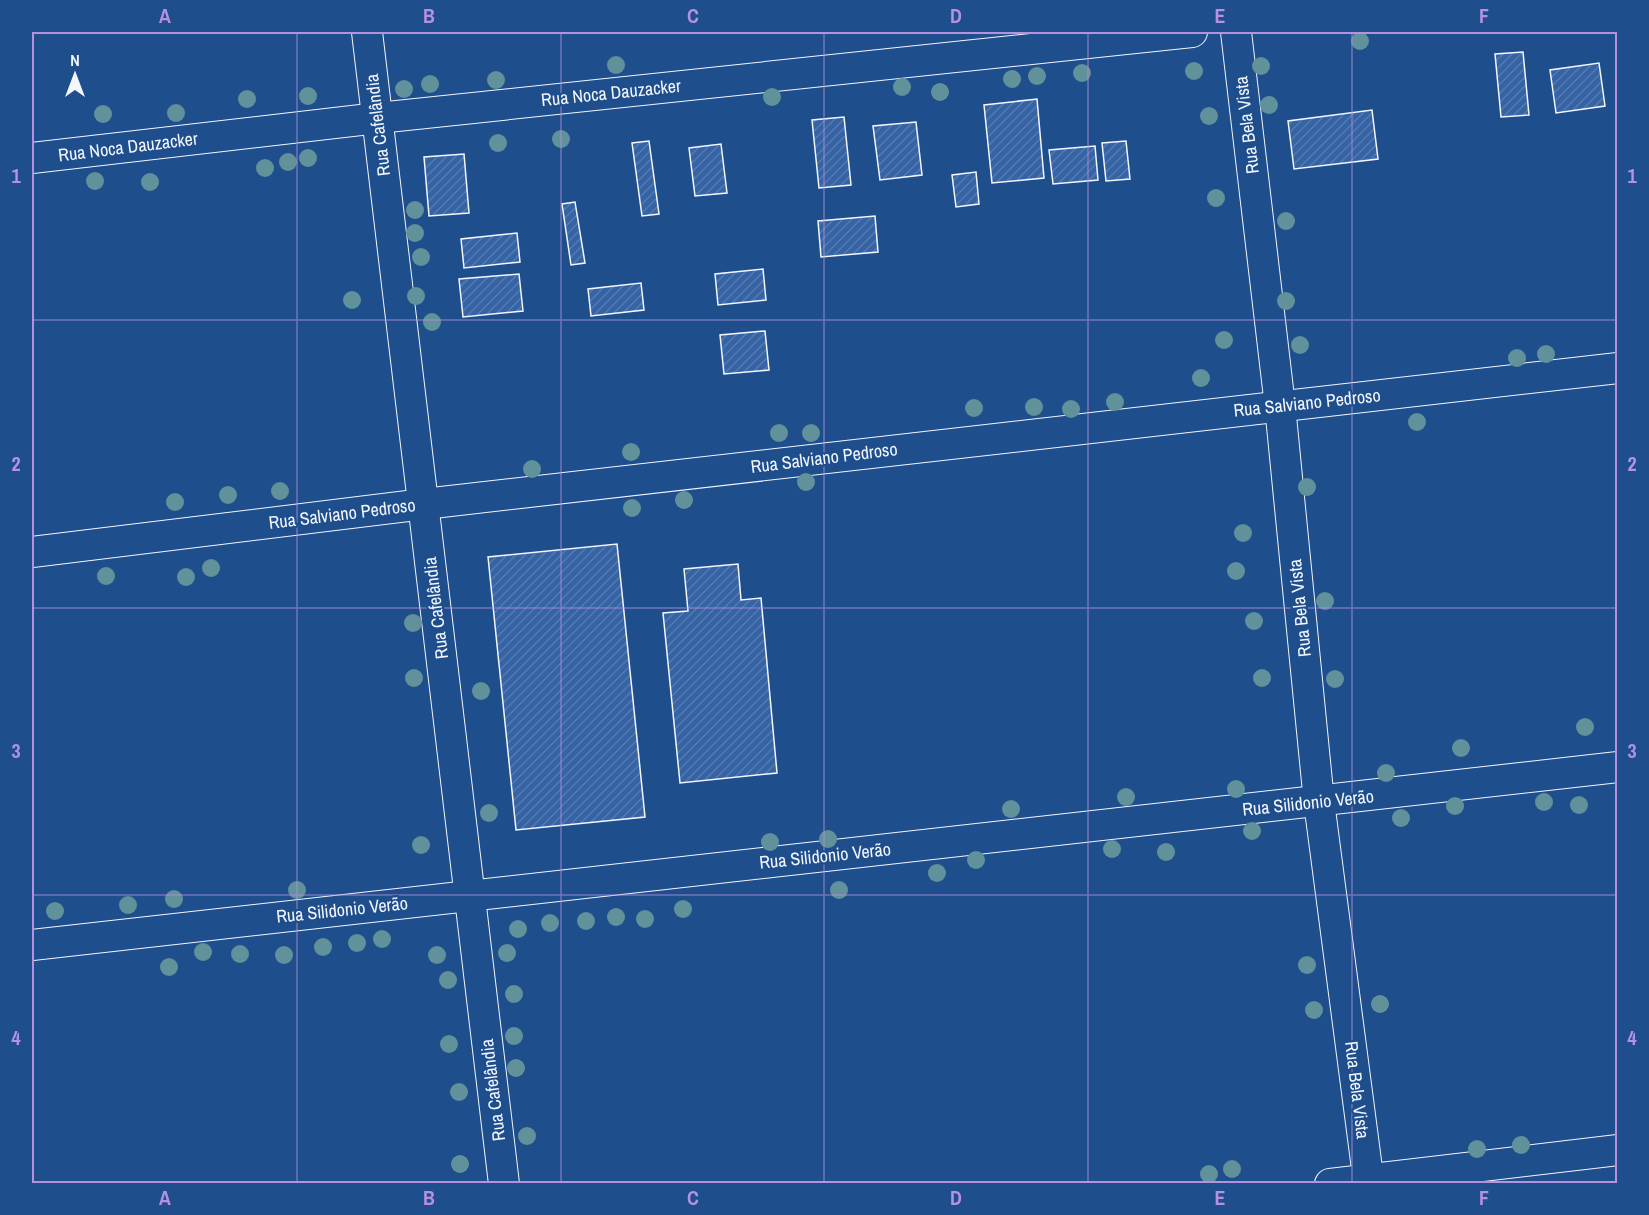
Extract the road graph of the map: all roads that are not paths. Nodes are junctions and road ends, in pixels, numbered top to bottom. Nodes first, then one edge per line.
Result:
1 (367, 32) edge
2 (1192, 32) edge
3 (1236, 32) edge
4 (378, 118) junction
5 (32, 158) edge
6 (1617, 368) edge
7 (1280, 406) junction
8 (423, 504) junction
9 (32, 552) edge
10 (1617, 767) edge
11 (1319, 802) junction
12 (470, 896) junction
13 (32, 945) edge
14 (1617, 1150) edge
15 (1369, 1181) edge
16 (504, 1184) edge
17 (1330, 1184) edge

1 - 4 street, Rua Cafelândia
2 - 4 street, Rua Noca Dauzacker
3 - 7 street, Rua Bela Vista
4 - 5 street, Rua Noca Dauzacker
4 - 8 street, Rua Cafelândia
6 - 7 street, Rua Salviano Pedroso
7 - 8 street, Rua Salviano Pedroso
7 - 11 street, Rua Bela Vista
8 - 9 street, Rua Salviano Pedroso
8 - 12 street, Rua Cafelândia
10 - 11 street, Rua Silidonio Verão
11 - 12 street, Rua Silidonio Verão
11 - 15 street, Rua Bela Vista
12 - 13 street, Rua Silidonio Verão
12 - 16 street, Rua Cafelândia
14 - 15 street
15 - 17 street

